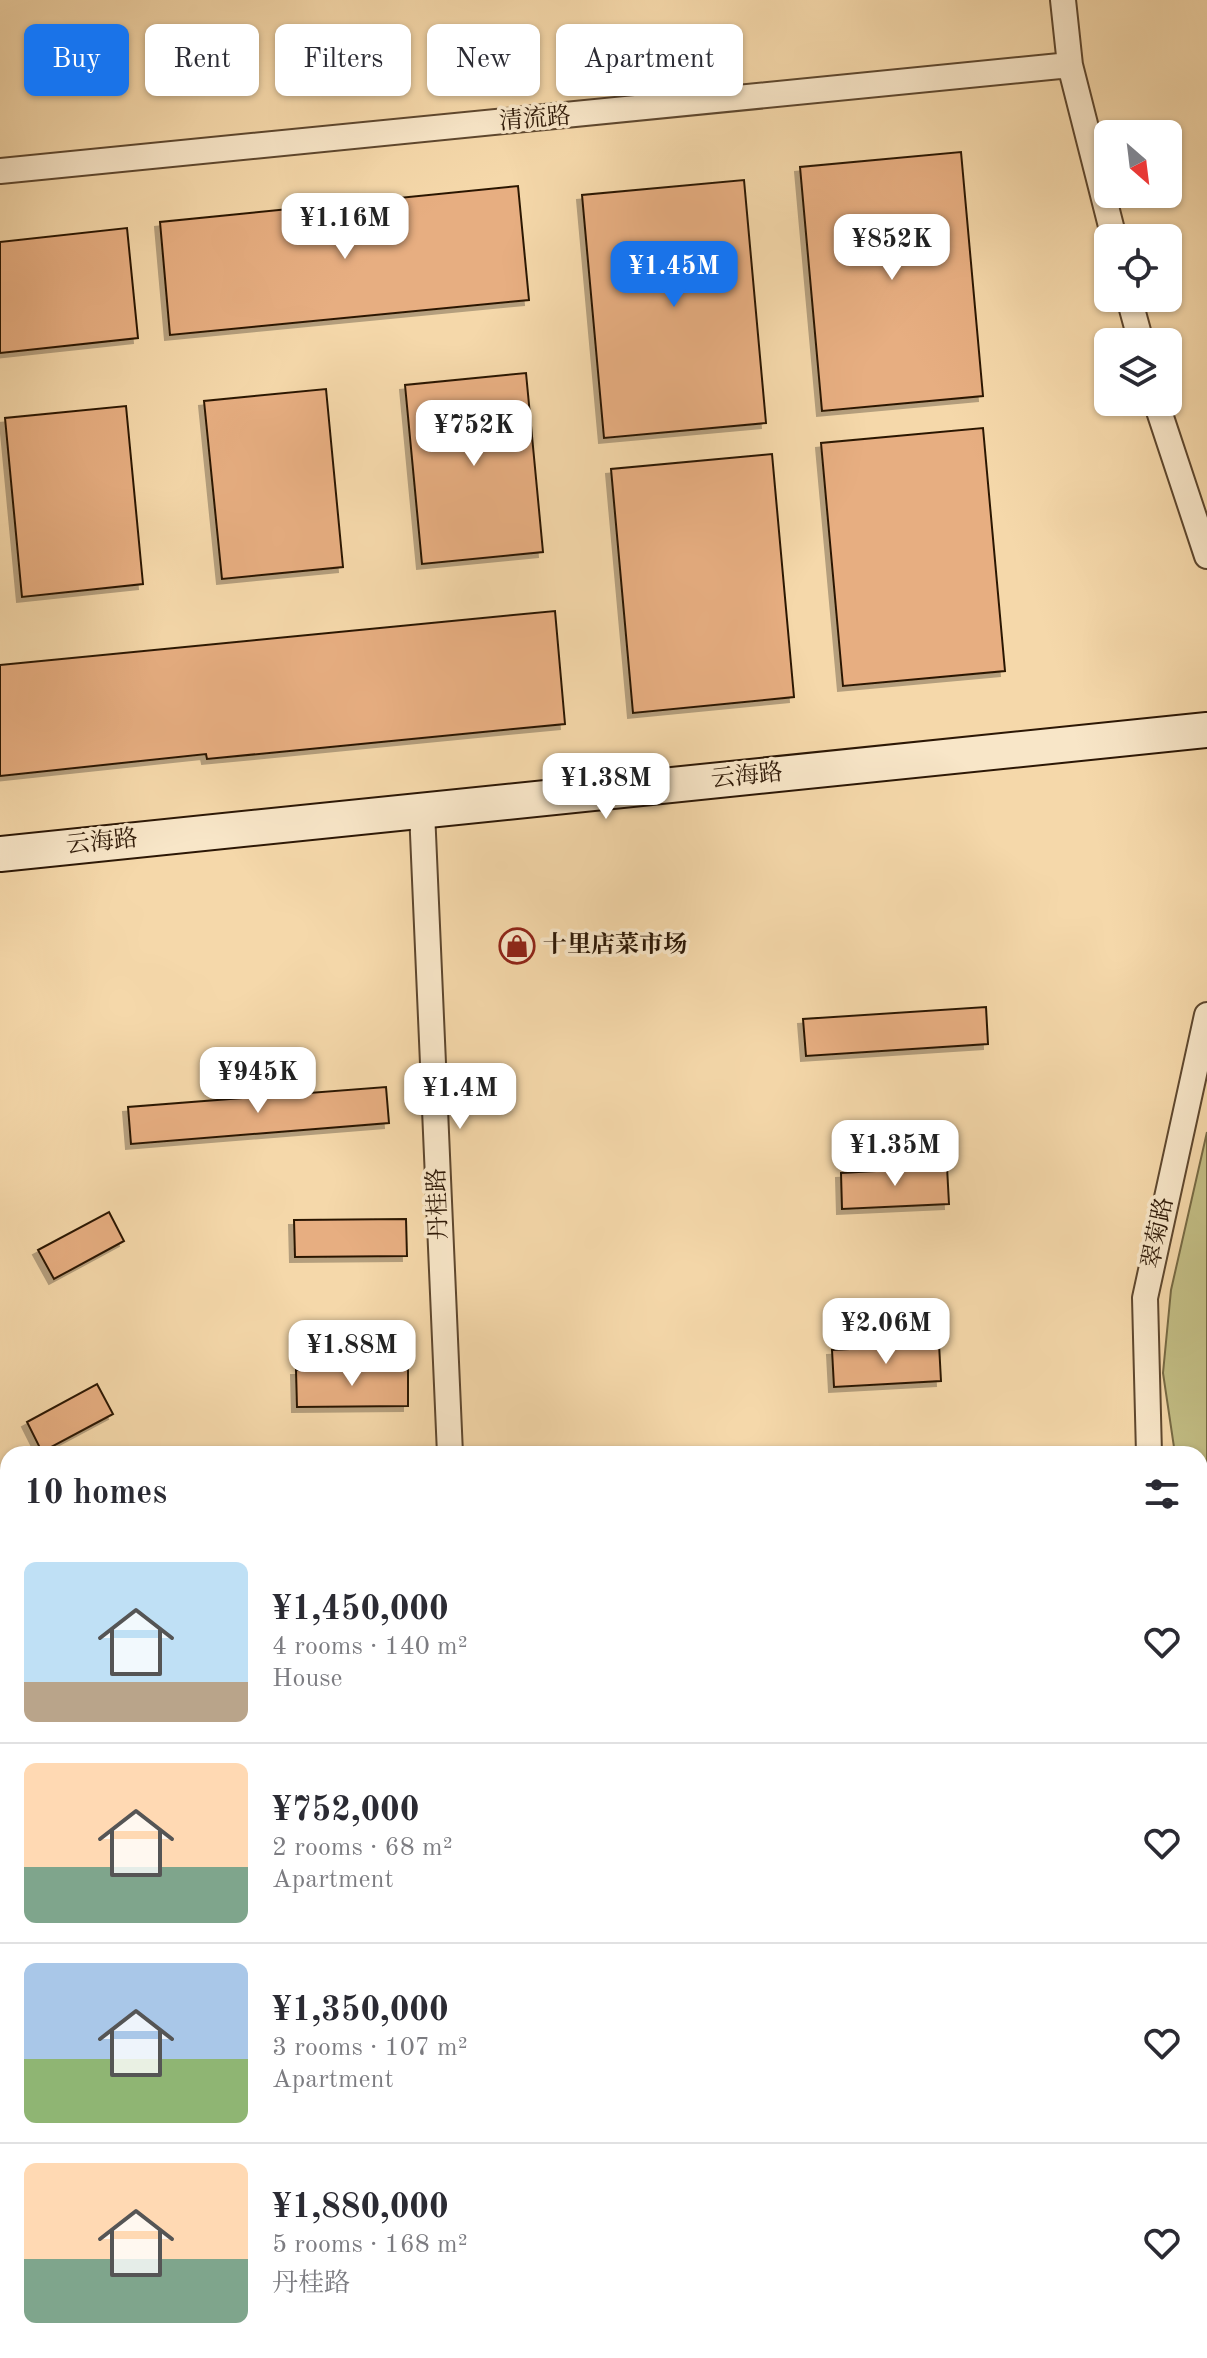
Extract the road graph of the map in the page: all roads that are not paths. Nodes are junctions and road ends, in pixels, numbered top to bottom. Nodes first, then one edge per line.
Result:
1 (1063, 0) edge
2 (1070, 65) junction
3 (0, 171) edge
4 (1110, 224) edge
5 (1161, 416) edge
6 (1207, 556) edge
7 (1207, 730) edge
8 (422, 811) junction
9 (0, 854) edge
10 (1207, 1015) edge
11 (450, 1446) edge
12 (1149, 1446) edge

1 - 2 street
2 - 3 street, 清流路
2 - 4 street
5 - 6 street
7 - 8 street, 云海路
8 - 9 street, 云海路
8 - 11 street, 丹桂路
10 - 12 street, 翠菊路

